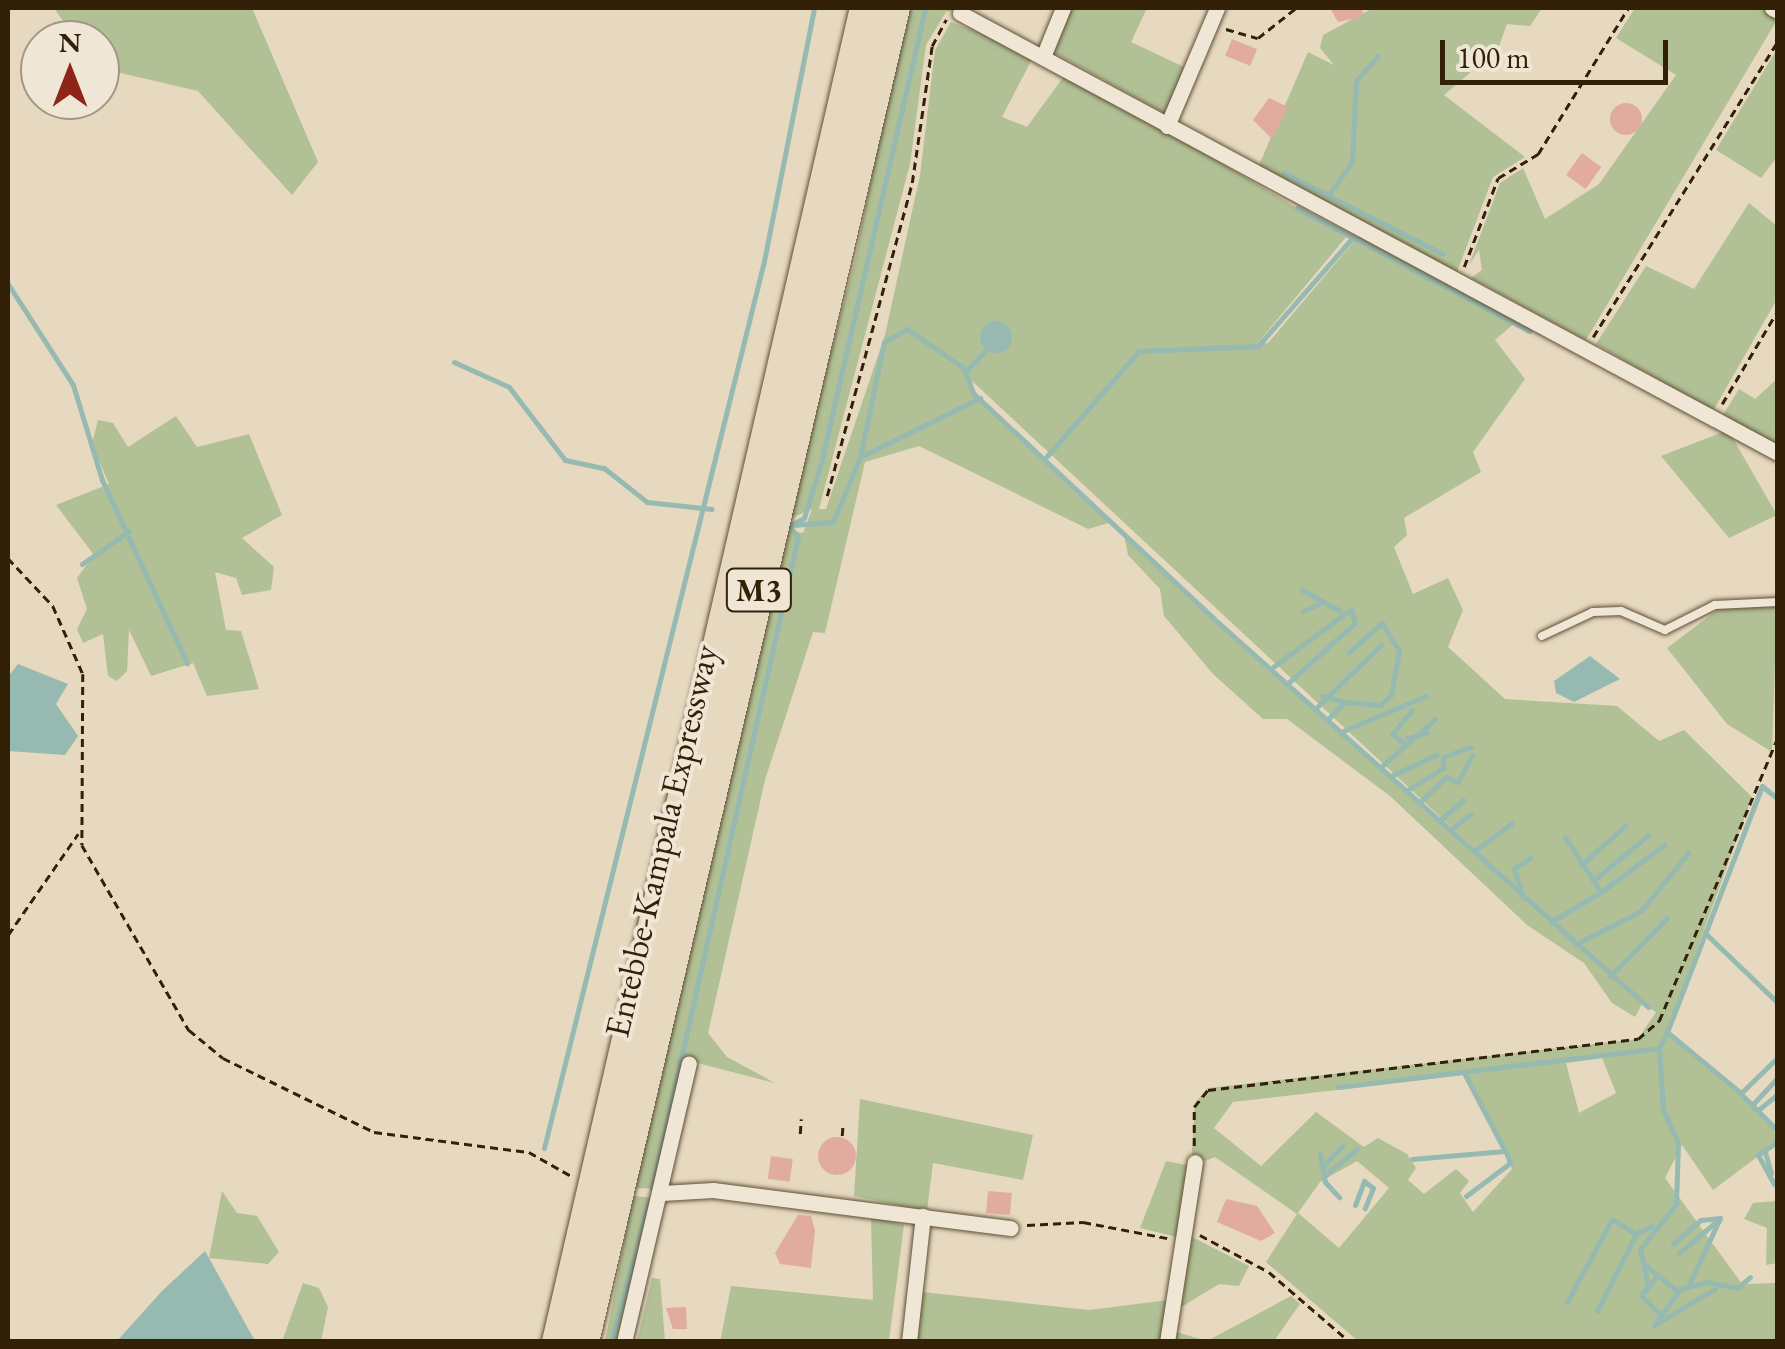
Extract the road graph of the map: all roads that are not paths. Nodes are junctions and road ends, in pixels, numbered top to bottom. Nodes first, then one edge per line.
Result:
1 (865, 8) edge
2 (896, 8) edge
3 (1062, 8) edge
4 (1217, 8) edge
5 (960, 13) road end
6 (1044, 52) junction
7 (1167, 126) junction
8 (1778, 453) edge
9 (1778, 602) edge
10 (1542, 636) dead end
11 (690, 1063) dead end
12 (1195, 1162) road end
13 (662, 1193) junction
14 (923, 1216) junction
15 (1011, 1228) road end
16 (556, 1342) edge
17 (584, 1342) edge
18 (624, 1342) edge
19 (909, 1342) edge
20 (1168, 1342) edge

1 - 16 highway, Entebbe-Kampala Expressway / M3
2 - 17 highway, Entebbe-Kampala Expressway / M3
3 - 6 street
4 - 7 street
5 - 6 street
6 - 7 street
7 - 8 street
9 - 10 lane
11 - 13 street
12 - 20 street
13 - 14 street
13 - 18 street
14 - 15 street
14 - 19 street

